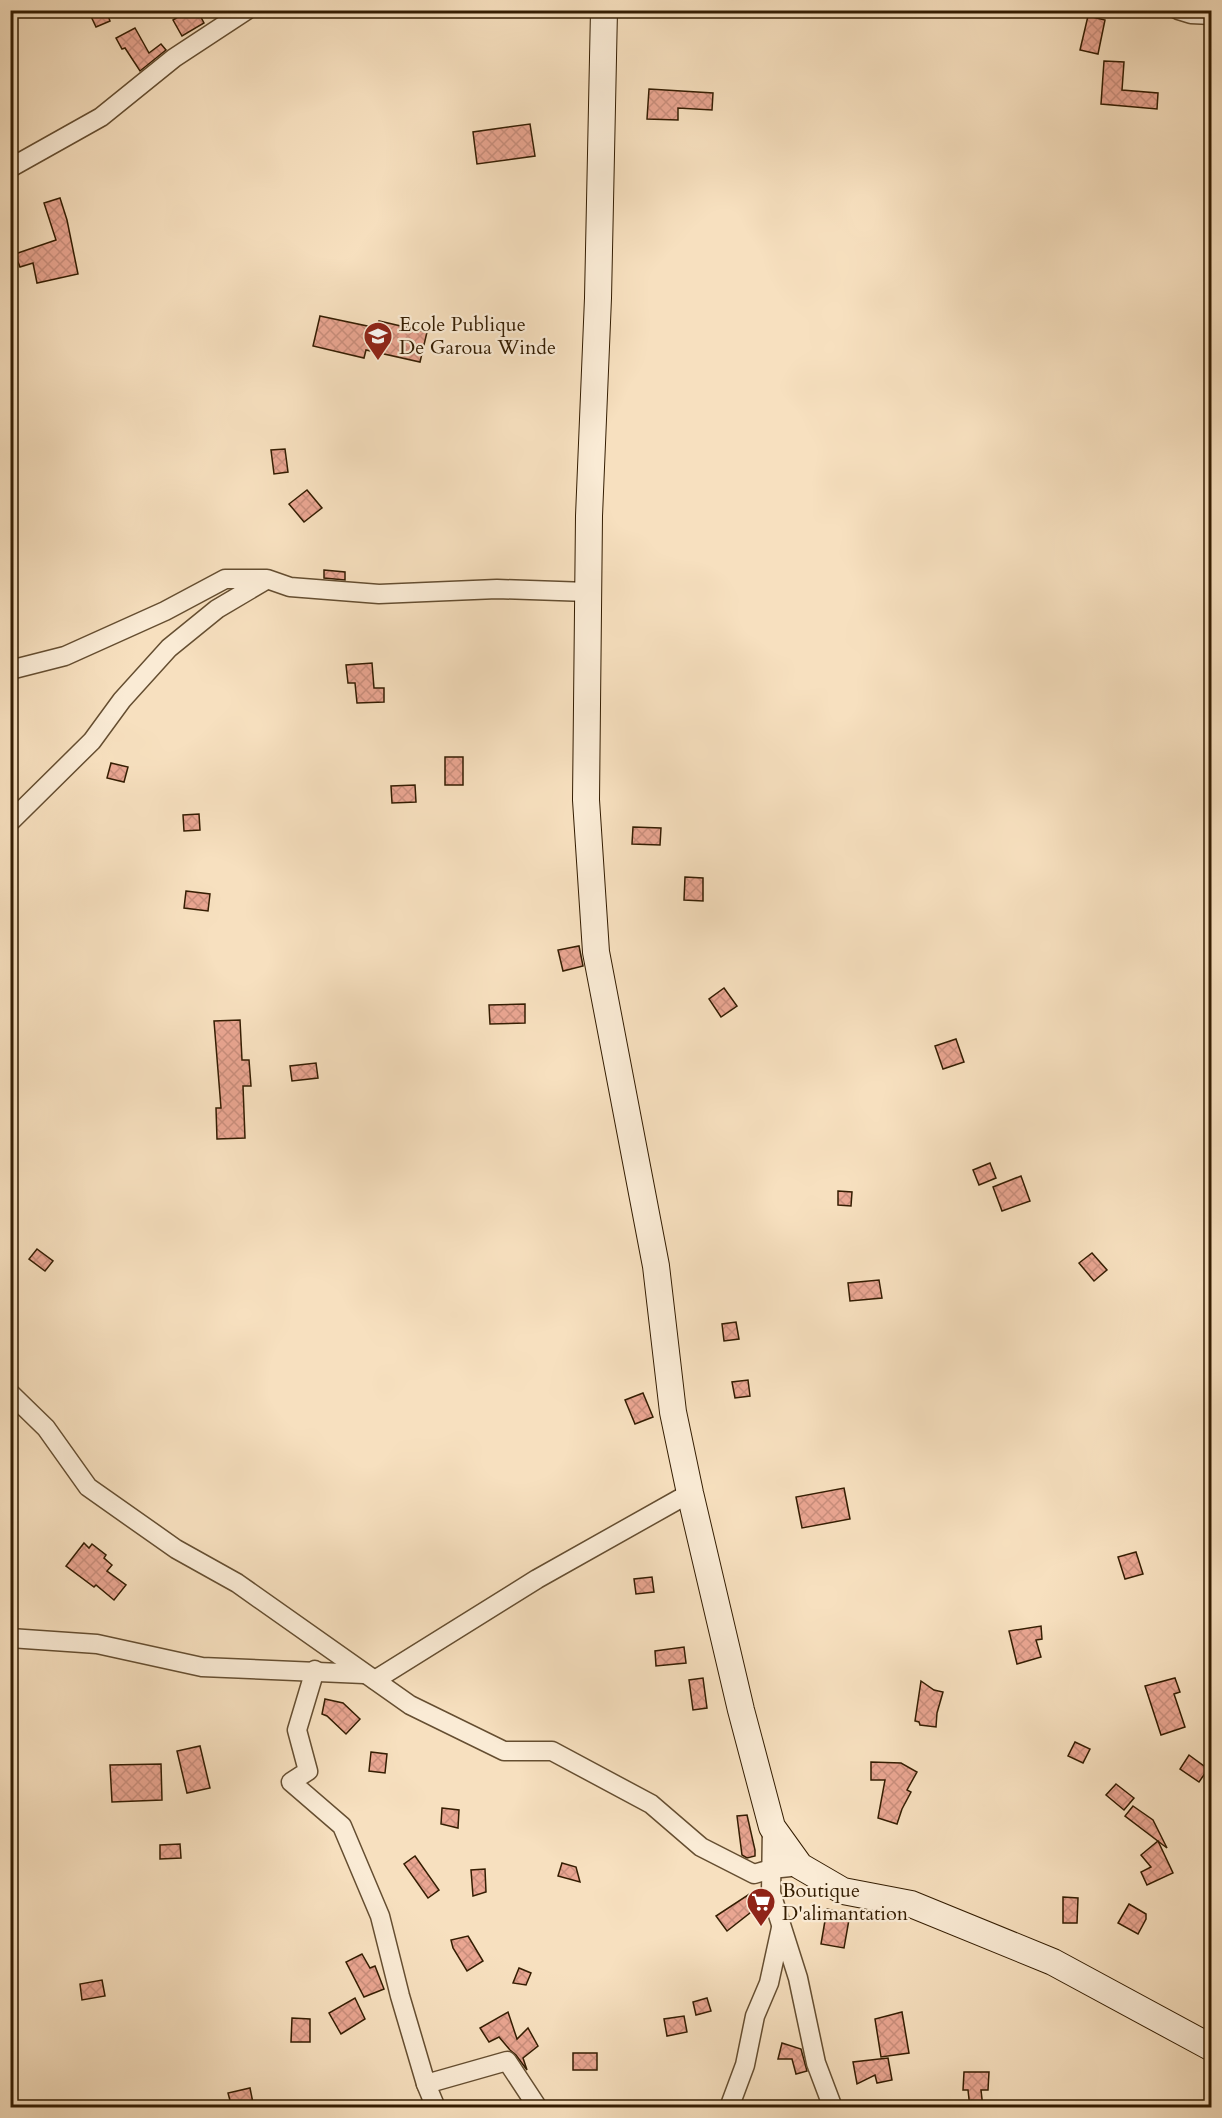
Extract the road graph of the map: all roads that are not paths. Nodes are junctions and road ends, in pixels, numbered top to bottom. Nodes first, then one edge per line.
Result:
1 (247, 10) edge
2 (604, 10) edge
3 (1178, 10) edge
4 (1212, 15) edge
5 (10, 168) edge
6 (267, 579) junction
7 (588, 592) junction
8 (10, 670) edge
9 (10, 822) edge
10 (10, 1394) edge
11 (690, 1493) junction
12 (10, 1638) edge
13 (315, 1670) junction
14 (370, 1677) junction
15 (772, 1827) junction
16 (800, 1866) junction
17 (771, 1869) junction
18 (781, 1926) junction
19 (1212, 2048) edge
20 (426, 2084) junction
21 (435, 2108) edge
22 (538, 2108) edge
23 (729, 2108) edge
24 (833, 2108) edge

1 - 5 street
2 - 7 street
3 - 4 street
6 - 7 street
6 - 8 street
6 - 9 street
7 - 11 street
10 - 14 street
11 - 14 street
11 - 15 street
12 - 13 street
13 - 14 street
13 - 20 street
14 - 17 street
15 - 16 street
15 - 17 street
16 - 17 street
16 - 19 street
17 - 18 street
18 - 23 street
18 - 24 street
20 - 21 street
20 - 22 street

